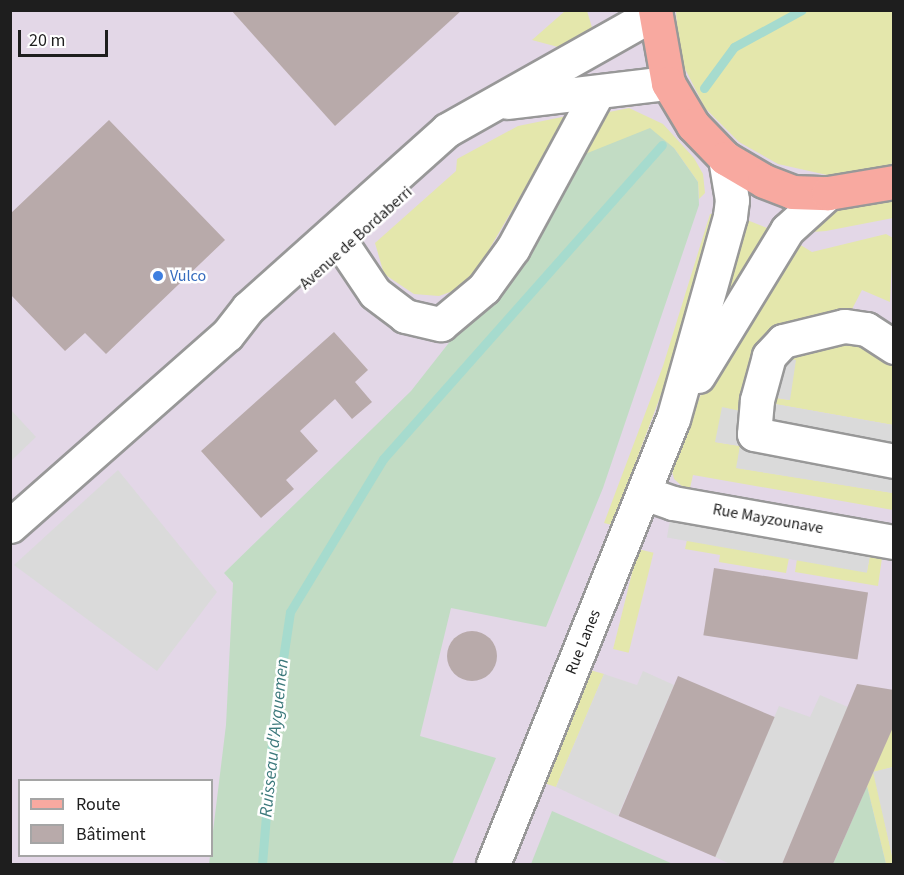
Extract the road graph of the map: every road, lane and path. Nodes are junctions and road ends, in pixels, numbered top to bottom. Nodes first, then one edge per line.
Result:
1 (655, 12) edge
2 (668, 83) junction
3 (597, 93) junction
4 (500, 102) junction
5 (725, 158) junction
6 (894, 182) edge
7 (828, 193) junction
8 (340, 241) junction
9 (894, 347) edge
10 (673, 419) junction
11 (894, 461) edge
12 (644, 493) junction
13 (10, 526) edge
14 (894, 542) edge
15 (493, 864) edge

1 - 2 main road
1 - 4 street, Avenue de Bordaberri
2 - 3 street, Avenue de Bordaberri
2 - 5 main road
3 - 4 street, Avenue de Bordaberri
3 - 8 street
4 - 8 street, Avenue de Bordaberri
5 - 7 main road
5 - 10 street, Rue Lanes
6 - 7 main road
7 - 10 street, Rue Lanes
8 - 13 street, Avenue de Bordaberri
9 - 11 street
10 - 12 street, Rue Lanes
12 - 14 street, Rue Mayzounave
12 - 15 street, Rue Lanes

